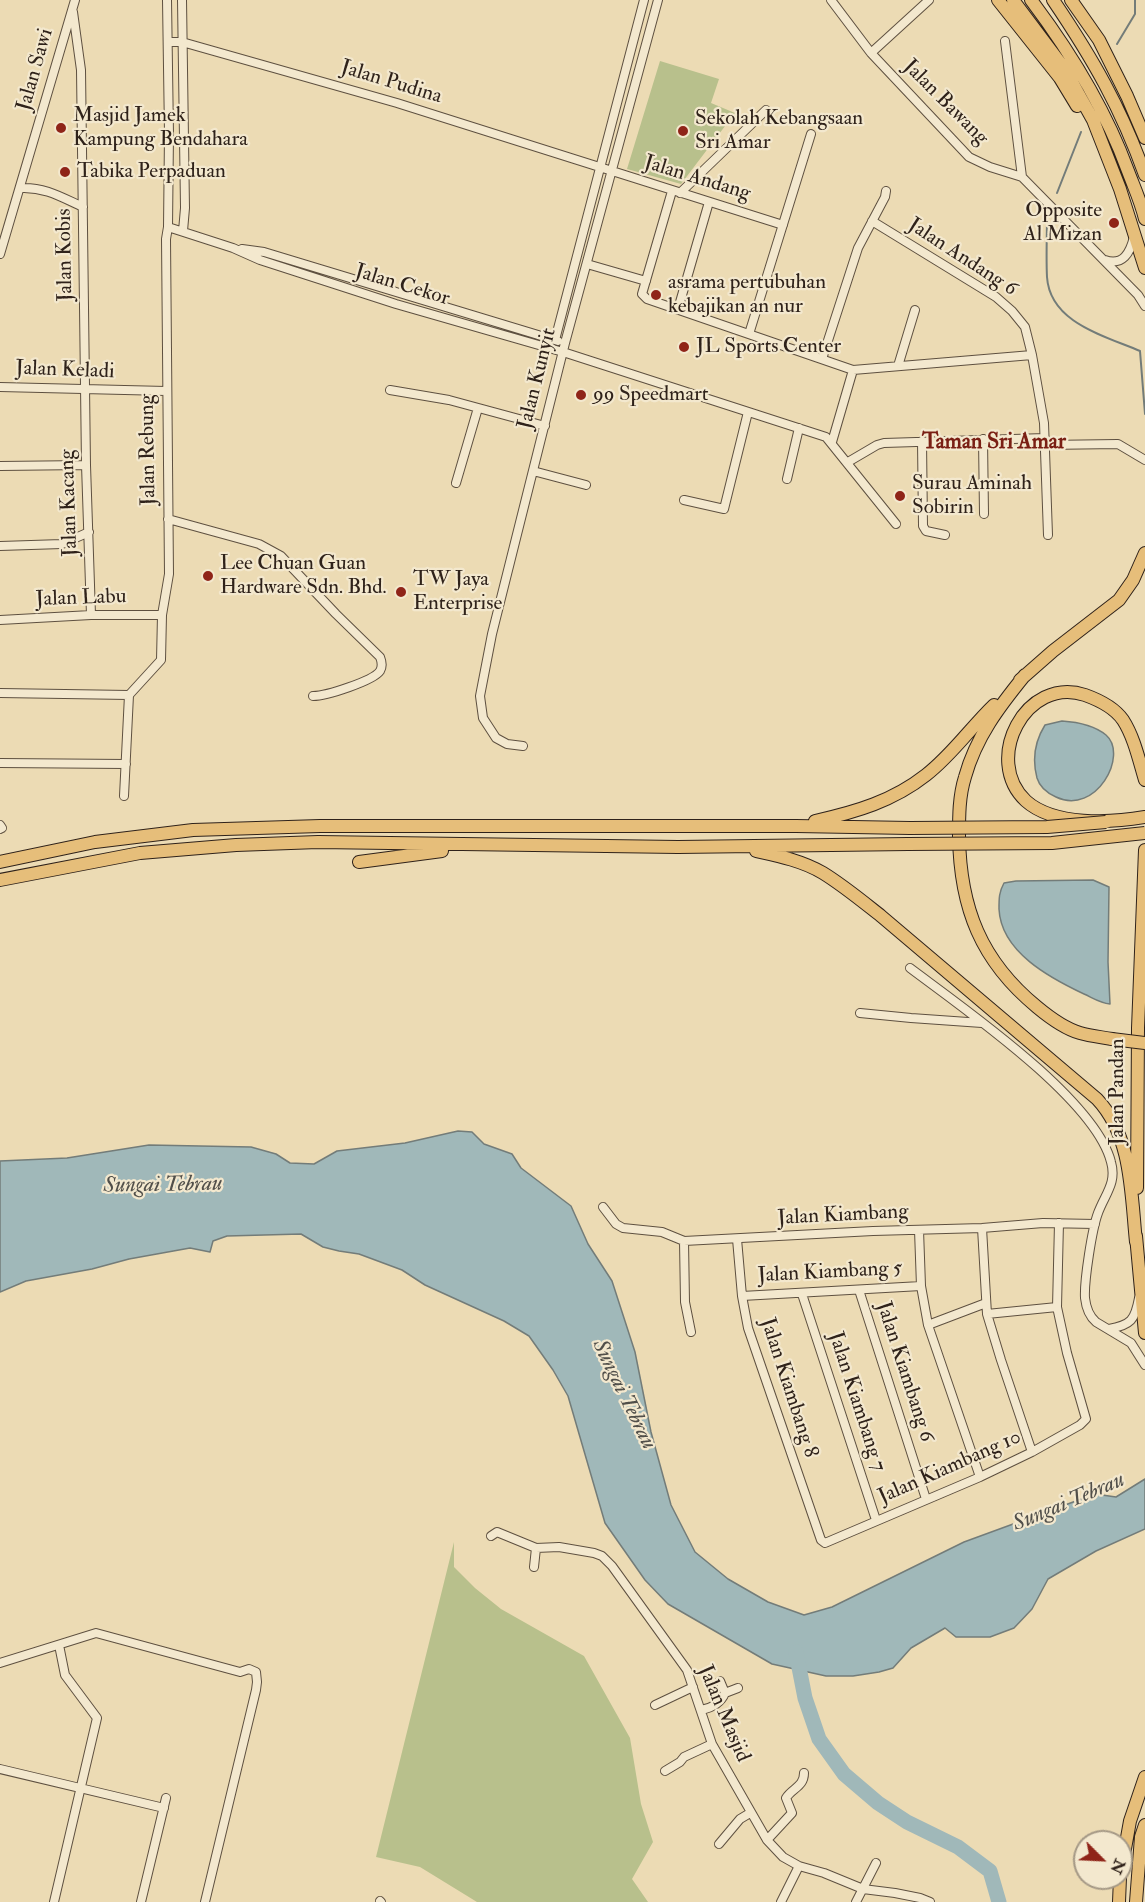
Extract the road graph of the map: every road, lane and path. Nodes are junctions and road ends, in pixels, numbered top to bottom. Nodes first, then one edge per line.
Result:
1 (75, 0) edge
2 (167, 0) edge
3 (182, 0) edge
4 (831, 0) edge
5 (929, 0) edge
6 (998, 0) edge
7 (1013, 0) edge
8 (1031, 0) edge
9 (1053, 0) edge
10 (1071, 0) edge
11 (652, 1) edge
12 (73, 12) junction
13 (1005, 41) dead end
14 (168, 42) junction
15 (182, 42) junction
16 (871, 52) junction
17 (766, 110) dead end
18 (811, 134) dead end
19 (1145, 138) edge
20 (1103, 148) junction
21 (600, 168) junction
22 (611, 172) junction
23 (1145, 175) edge
24 (1022, 177) junction
25 (21, 188) junction
26 (886, 191) dead end
27 (676, 192) junction
28 (709, 202) junction
29 (83, 207) junction
30 (1145, 219) edge
31 (872, 221) junction
32 (783, 225) junction
33 (168, 227) junction
34 (183, 231) junction
35 (1134, 236) junction
36 (166, 239) junction
37 (233, 248) junction
38 (0, 254) edge
39 (1102, 258) junction
40 (586, 264) junction
41 (1145, 268) edge
42 (646, 281) junction
43 (1145, 306) edge
44 (678, 309) junction
45 (915, 310) dead end
46 (559, 323) junction
47 (537, 334) junction
48 (749, 334) junction
49 (555, 340) junction
50 (564, 347) junction
51 (1032, 355) junction
52 (822, 359) junction
53 (898, 366) junction
54 (853, 370) junction
55 (0, 387) edge
56 (86, 390) junction
57 (390, 390) dead end
58 (166, 391) junction
59 (478, 408) junction
60 (748, 412) junction
61 (545, 426) junction
62 (799, 428) junction
63 (983, 439) junction
64 (922, 441) junction
65 (832, 442) junction
66 (1045, 442) junction
67 (1145, 460) edge
68 (848, 462) junction
69 (86, 465) junction
70 (0, 466) edge
71 (533, 471) junction
72 (787, 479) dead end
73 (456, 483) dead end
74 (586, 485) dead end
75 (684, 500) dead end
76 (984, 514) dead end
77 (168, 519) junction
78 (896, 524) dead end
79 (89, 532) junction
80 (945, 535) dead end
81 (1048, 535) dead end
82 (0, 546) edge
83 (1145, 553) edge
84 (91, 615) junction
85 (162, 615) junction
86 (0, 620) edge
87 (1025, 675) junction
88 (0, 693) edge
89 (129, 695) junction
90 (313, 696) dead end
91 (523, 746) dead end
92 (0, 763) edge
93 (126, 764) junction
94 (1145, 780) edge
95 (124, 796) dead end
96 (1145, 817) edge
97 (1106, 822) junction
98 (796, 826) junction
99 (1145, 833) edge
100 (478, 846) junction
101 (737, 846) junction
102 (1145, 850) edge
103 (0, 862) edge
104 (359, 862) dead end
105 (0, 880) edge
106 (910, 968) dead end
107 (860, 1013) dead end
108 (982, 1023) junction
109 (1145, 1043) edge
110 (603, 1207) dead end
111 (1059, 1223) junction
112 (1095, 1224) junction
113 (982, 1228) junction
114 (919, 1230) junction
115 (737, 1239) junction
116 (684, 1241) junction
117 (1136, 1242) junction
118 (921, 1286) junction
119 (859, 1290) junction
120 (1140, 1290) junction
121 (802, 1294) junction
122 (742, 1296) junction
123 (987, 1303) junction
124 (1057, 1307) junction
125 (987, 1314) junction
126 (928, 1325) junction
127 (1109, 1329) junction
128 (691, 1332) dead end
129 (1145, 1333) edge
130 (1145, 1365) edge
131 (1032, 1452) junction
132 (980, 1477) junction
133 (926, 1499) junction
134 (876, 1521) junction
135 (490, 1536) dead end
136 (825, 1543) joint
137 (536, 1548) junction
138 (534, 1567) dead end
139 (59, 1645) junction
140 (0, 1663) edge
141 (720, 1681) dead end
142 (693, 1687) junction
143 (738, 1688) dead end
144 (725, 1693) junction
145 (655, 1705) dead end
146 (701, 1710) junction
147 (712, 1744) junction
148 (0, 1766) edge
149 (665, 1771) dead end
150 (804, 1773) dead end
151 (1145, 1777) edge
152 (82, 1788) junction
153 (166, 1798) dead end
154 (164, 1809) junction
155 (750, 1813) junction
156 (1128, 1830) edge
157 (1144, 1834) edge
158 (767, 1840) junction
159 (719, 1844) dead end
160 (876, 1863) dead end
161 (799, 1866) junction
162 (863, 1889) junction
163 (54, 1902) edge
164 (141, 1902) edge
165 (205, 1902) edge
166 (781, 1902) edge
167 (856, 1902) edge
168 (930, 1902) edge
169 (1136, 1902) edge

1 - 12 street, Jalan Sawi
2 - 14 street, Jalan Rebung
3 - 15 street
4 - 16 street, Jalan Bawang
5 - 16 street
6 - 20 highway
7 - 20 highway
8 - 30 highway
9 - 23 highway
10 - 19 highway
11 - 21 street, Jalan Kunyit
11 - 22 street, Jalan Kunyit
12 - 25 street, Jalan Sawi
12 - 29 street, Jalan Kobis
13 - 24 street
14 - 15 street, Jalan Pudina
14 - 33 street, Jalan Rebung
15 - 21 street, Jalan Pudina
15 - 34 street
16 - 24 street, Jalan Bawang
17 - 27 street
18 - 32 street
20 - 35 highway
21 - 22 street, Jalan Andang
21 - 46 street, Jalan Kunyit
22 - 27 street, Jalan Andang
22 - 40 street, Jalan Kunyit
24 - 39 street, Jalan Bawang
25 - 29 street
25 - 38 street, Jalan Sawi
26 - 31 street
27 - 28 street, Jalan Andang
27 - 42 street
28 - 32 street, Jalan Andang
28 - 44 street
29 - 56 street, Jalan Kobis
31 - 51 street, Jalan Andang 6
31 - 52 street
32 - 48 street
33 - 34 street, Jalan Cekor
33 - 36 street, Jalan Rebung
34 - 36 street
34 - 37 street, Jalan Cekor
35 - 39 street
35 - 41 highway
36 - 58 street, Jalan Rebung
37 - 47 street, Jalan Cekor
37 - 50 street, Jalan Cekor
39 - 43 street, Jalan Bawang
40 - 42 street
40 - 50 street, Jalan Kunyit
42 - 44 street
44 - 48 street
45 - 53 street
46 - 47 street
46 - 49 street, Jalan Kunyit
47 - 49 street, Jalan Cekor
48 - 52 street
49 - 50 street
50 - 60 street, Jalan Cekor
50 - 61 street, Jalan Kunyit
51 - 53 street
51 - 66 street, Jalan Andang 6
52 - 54 street
53 - 54 street
54 - 65 street
55 - 56 street, Jalan Keladi
56 - 58 street, Jalan Keladi
56 - 69 street, Jalan Kacang
57 - 59 street
58 - 77 street, Jalan Rebung
59 - 61 street
59 - 73 street
60 - 62 street, Jalan Cekor
60 - 75 street
61 - 71 street, Jalan Kunyit
62 - 65 street, Jalan Cekor
62 - 72 street
63 - 64 street
63 - 66 street
63 - 76 street
64 - 68 street
64 - 80 street
65 - 68 street, Jalan Cekor
66 - 67 street
66 - 81 street, Jalan Andang 6
68 - 78 street, Jalan Cekor
69 - 70 street
69 - 79 street, Jalan Kacang
71 - 74 street
71 - 91 street, Jalan Kunyit
77 - 85 street, Jalan Rebung
77 - 90 street
79 - 82 street
79 - 84 street, Jalan Kacang
83 - 87 highway
84 - 85 street, Jalan Labu
84 - 86 street, Jalan Labu
85 - 89 street, Jalan Rebung
87 - 98 highway
87 - 109 highway, bridge
88 - 89 street
89 - 93 street
92 - 93 street
93 - 95 street
94 - 97 highway, bridge
96 - 97 highway
97 - 98 highway, bridge
98 - 103 highway
99 - 101 highway, bridge
100 - 101 highway
100 - 104 highway
100 - 105 highway
101 - 117 highway
102 - 117 highway, Jalan Pandan
106 - 108 street
107 - 108 street
108 - 112 street
110 - 116 street
111 - 112 street, Jalan Kiambang
111 - 113 street, Jalan Kiambang
111 - 124 street
112 - 127 street
113 - 114 street, Jalan Kiambang
113 - 123 street
114 - 115 street, Jalan Kiambang
114 - 118 street
115 - 116 street, Jalan Kiambang
115 - 122 street, Jalan Kiambang 8
116 - 128 street
117 - 120 highway, Jalan Pandan
118 - 119 street, Jalan Kiambang 5
118 - 126 street
119 - 121 street, Jalan Kiambang 5
119 - 133 street, Jalan Kiambang 6
120 - 127 street
120 - 129 highway, Jalan Pandan
121 - 122 street, Jalan Kiambang 5
121 - 134 street, Jalan Kiambang 7
122 - 136 street, Jalan Kiambang 8
123 - 125 street
123 - 126 street
124 - 125 street
124 - 131 street, Jalan Kiambang 10
125 - 131 street
126 - 132 street
127 - 130 street
131 - 132 street, Jalan Kiambang 10
132 - 133 street, Jalan Kiambang 10
133 - 134 street, Jalan Kiambang 10
134 - 136 street, Jalan Kiambang 10
135 - 137 street, Jalan Masjid
137 - 138 street
137 - 142 street, Jalan Masjid
139 - 140 street
139 - 152 street
139 - 165 street
141 - 144 street
142 - 145 street
142 - 146 street, Jalan Masjid
143 - 144 street
144 - 146 street
146 - 147 street, Jalan Masjid
147 - 149 street
147 - 155 street, Jalan Masjid
148 - 152 street
150 - 158 street
151 - 156 highway
152 - 154 street
152 - 163 street
153 - 154 street
154 - 164 street
155 - 158 street, Jalan Masjid
155 - 159 street
157 - 169 highway
158 - 161 street, Jalan Masjid
160 - 162 street
161 - 162 street, Jalan Masjid
161 - 166 street
162 - 167 street
162 - 168 street, Jalan Masjid

